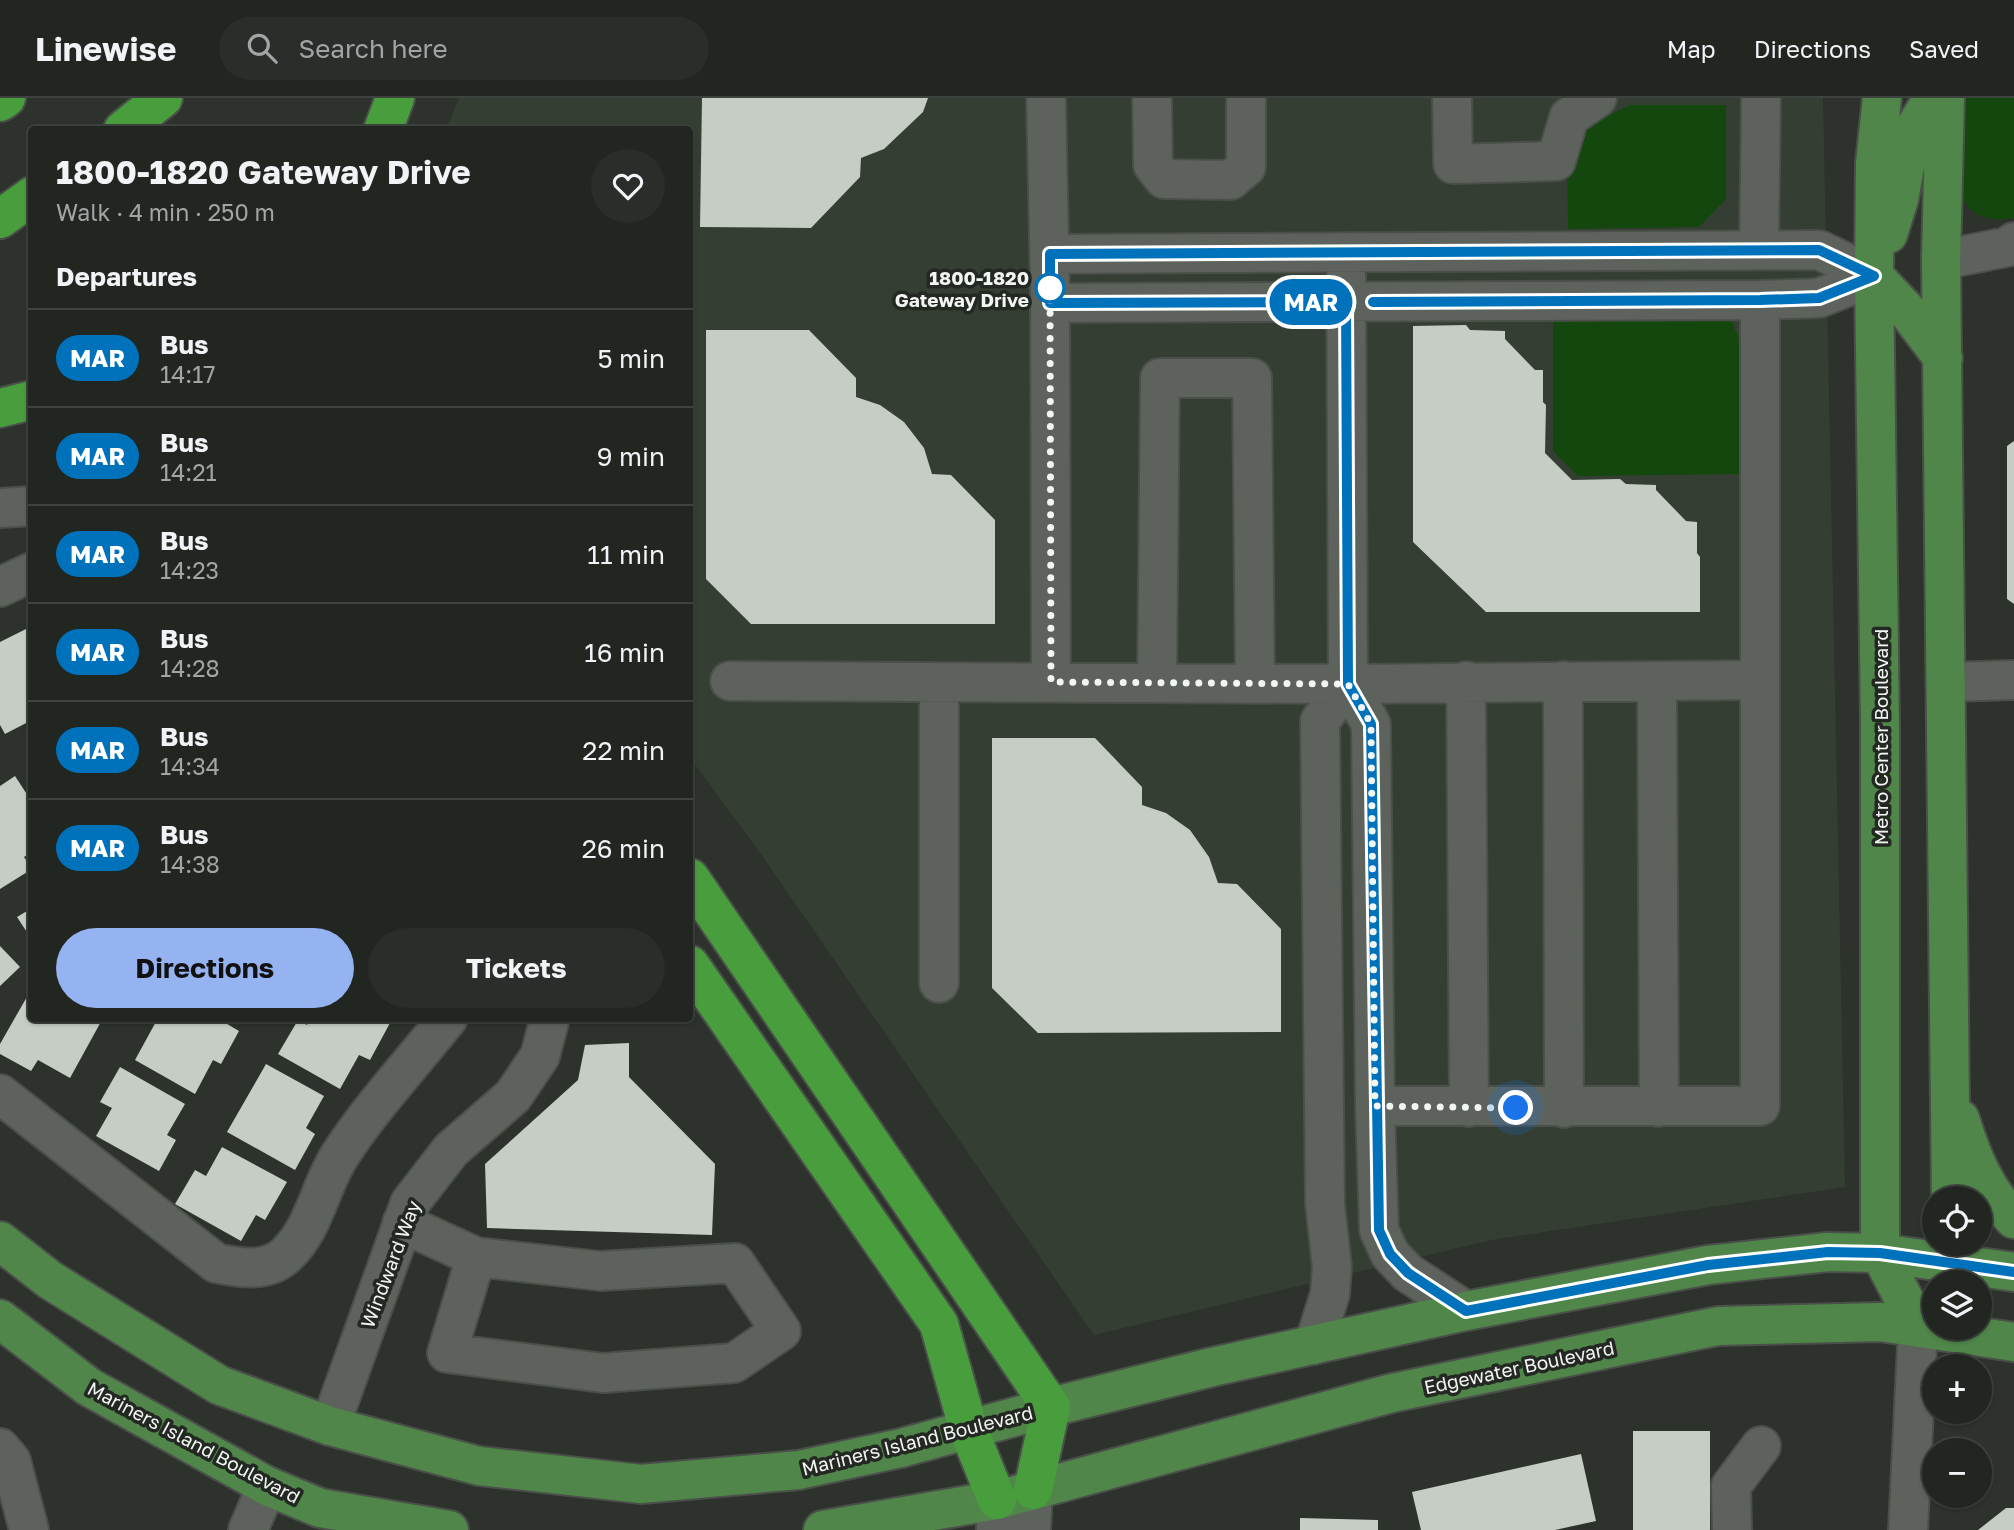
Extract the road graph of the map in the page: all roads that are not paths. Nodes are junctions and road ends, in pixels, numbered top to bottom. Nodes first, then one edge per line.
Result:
1 (6, 98) edge
2 (163, 98) edge
3 (395, 98) edge
4 (1046, 98) edge
5 (1152, 98) edge
6 (1246, 98) edge
7 (1452, 98) edge
8 (1597, 98) edge
9 (1761, 98) edge
10 (1882, 98) edge
11 (1933, 98) edge
12 (1945, 98) edge
13 (0, 102) edge
14 (127, 126) edge
15 (384, 126) edge
16 (28, 200) edge
17 (0, 219) edge
18 (2014, 242) edge
19 (1759, 250) junction
20 (1346, 252) junction
21 (1050, 254) junction
22 (1941, 260) junction
23 (1874, 276) junction
24 (1760, 300) junction
25 (1346, 302) junction
26 (1050, 303) junction
27 (1943, 358) junction
28 (28, 401) edge
29 (0, 408) edge
30 (28, 506) edge
31 (0, 508) edge
32 (28, 574) edge
33 (0, 587) edge
34 (1759, 680) junction
35 (2014, 680) edge
36 (730, 681) dead end
37 (1466, 681) junction
38 (1563, 681) junction
39 (1657, 681) junction
40 (1051, 682) junction
41 (1157, 682) junction
42 (1947, 682) junction
43 (939, 683) junction
44 (1255, 684) junction
45 (1348, 684) junction
46 (693, 882) edge
47 (693, 969) edge
48 (939, 983) dead end
49 (445, 1022) edge
50 (549, 1022) edge
51 (1951, 1090) junction
52 (0, 1094) edge
53 (1375, 1106) junction
54 (1469, 1107) junction
55 (1659, 1107) junction
56 (1564, 1108) junction
57 (1951, 1186) edge
58 (2014, 1219) edge
59 (402, 1223) junction
60 (0, 1241) edge
61 (1880, 1253) junction
62 (476, 1257) junction
63 (1940, 1269) edge
64 (2014, 1272) edge
65 (1466, 1311) junction
66 (0, 1319) edge
67 (1918, 1326) junction
68 (2014, 1342) edge
69 (1314, 1345) junction
70 (1051, 1407) junction
71 (330, 1426) junction
72 (969, 1431) junction
73 (1761, 1446) dead end
74 (0, 1448) edge
75 (267, 1486) junction
76 (1009, 1506) edge
77 (316, 1519) edge
78 (29, 1530) edge
79 (247, 1530) edge
80 (449, 1530) edge
81 (823, 1530) edge
82 (1031, 1530) edge
83 (1732, 1530) edge
84 (1908, 1530) edge

1 - 13 highway
2 - 14 highway
3 - 15 highway
4 - 21 street
5 - 6 street
7 - 8 street
9 - 19 street
10 - 23 main road, Metro Center Boulevard
11 - 23 main road
12 - 22 main road
16 - 17 highway
18 - 22 street
19 - 20 street
19 - 23 street
20 - 21 street
20 - 25 street
21 - 26 street
22 - 27 main road
23 - 24 street
23 - 27 main road
23 - 61 main road, Metro Center Boulevard
24 - 25 street
24 - 34 street
25 - 26 street
25 - 45 street
26 - 40 street
27 - 42 main road
28 - 29 highway
30 - 31 street
32 - 33 street
34 - 39 street
34 - 55 street
35 - 42 street
36 - 43 street
37 - 38 street
37 - 45 street
37 - 54 street
38 - 39 street
38 - 56 street
39 - 55 street
40 - 41 street
40 - 43 street
41 - 44 street
41 - 44 street
42 - 51 main road
43 - 48 street
44 - 45 street
45 - 53 street
45 - 69 street
46 - 70 highway
47 - 72 highway
49 - 52 street
50 - 59 street, Windward Way
51 - 57 main road
51 - 58 main road
53 - 54 street
53 - 65 street
54 - 56 street
55 - 56 street
59 - 62 street
59 - 71 street, Windward Way
60 - 71 main road, Mariners Island Boulevard
61 - 63 main road
61 - 65 main road
61 - 67 main road, Metro Center Boulevard
62 - 62 street
63 - 64 main road
63 - 67 main road
65 - 69 main road
66 - 75 main road, Mariners Island Boulevard
67 - 68 main road, Edgewater Boulevard
67 - 76 main road, Edgewater Boulevard
67 - 84 street
69 - 70 main road
70 - 72 main road, Mariners Island Boulevard
70 - 76 highway
71 - 72 main road, Mariners Island Boulevard
72 - 76 highway
73 - 83 street
74 - 78 street
75 - 77 main road, Mariners Island Boulevard
75 - 79 street
76 - 81 main road
76 - 82 street
77 - 80 main road, Mariners Island Boulevard

